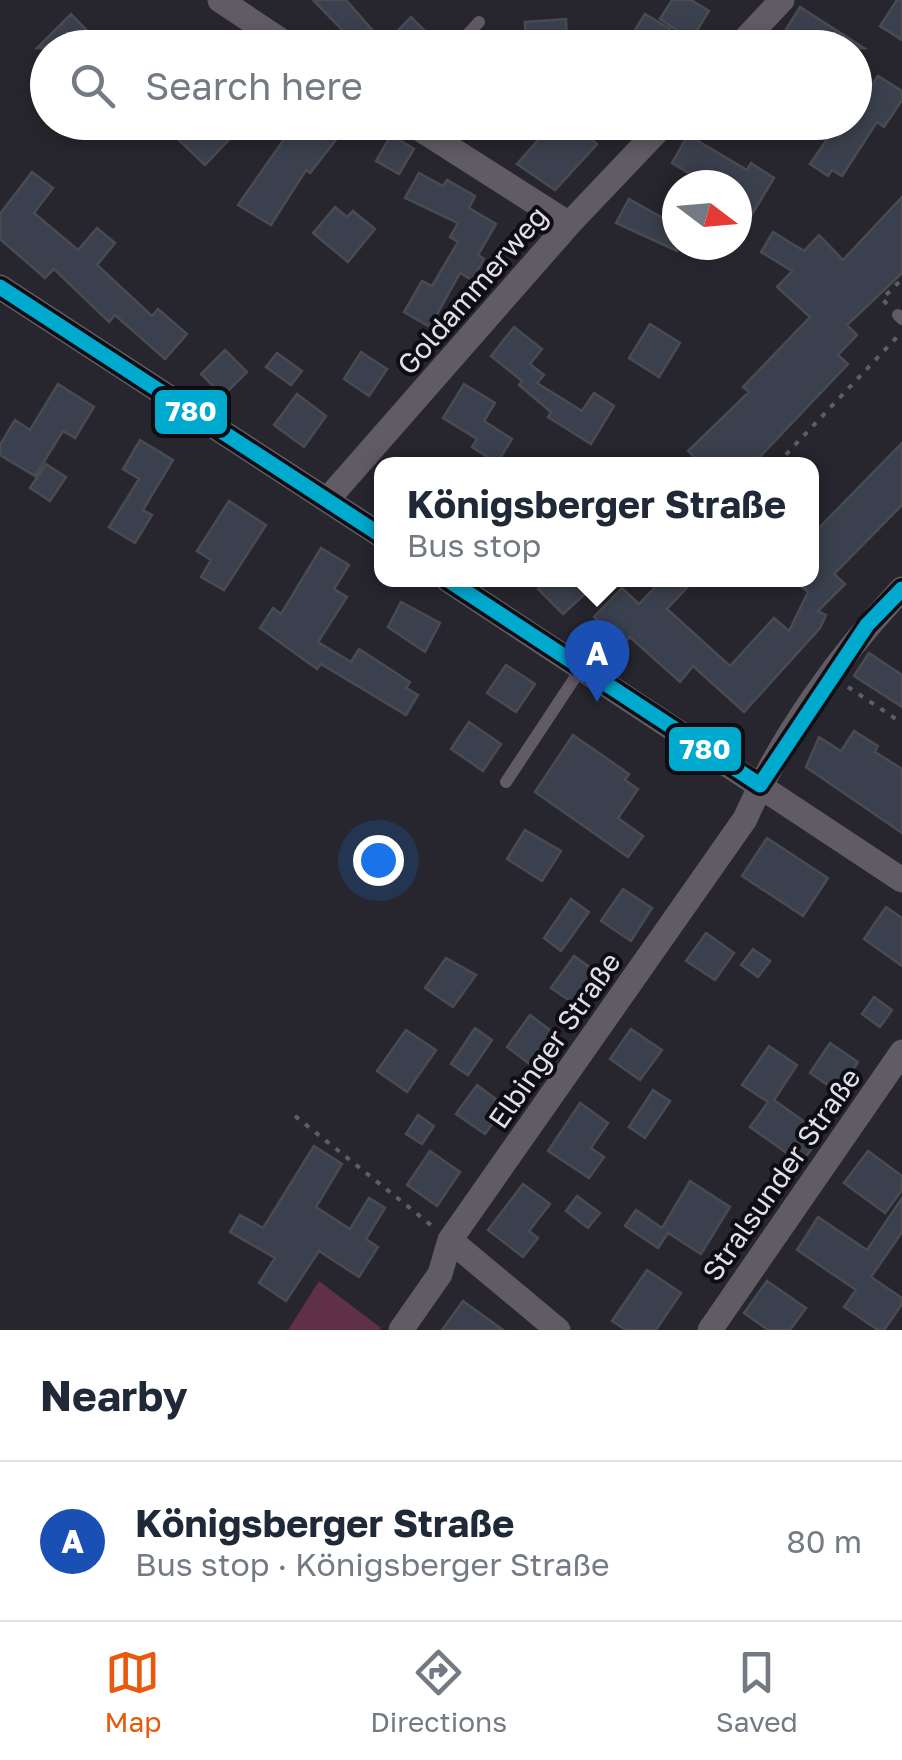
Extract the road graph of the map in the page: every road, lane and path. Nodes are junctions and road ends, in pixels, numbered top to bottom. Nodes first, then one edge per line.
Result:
1 (782, 0) edge
2 (238, 4) edge
3 (479, 22) dead end
4 (270, 30) edge
5 (472, 30) edge
6 (754, 30) edge
7 (437, 140) edge
8 (649, 140) edge
9 (569, 224) junction
10 (0, 287) edge
11 (902, 332) edge
12 (785, 457) edge
13 (327, 500) junction
14 (374, 531) edge
15 (459, 587) edge
16 (902, 589) edge
17 (582, 668) junction
18 (831, 676) junction
19 (902, 723) edge
20 (506, 782) dead end
21 (760, 785) junction
22 (902, 880) edge
23 (902, 1052) edge
24 (295, 1116) dead end
25 (450, 1240) junction
26 (401, 1330) edge
27 (558, 1330) edge
28 (710, 1330) edge

1 - 6 street
2 - 4 street
3 - 5 lane
7 - 9 street
8 - 9 street, Goldammerweg
9 - 13 street, Goldammerweg
10 - 13 street
11 - 12 path
13 - 14 street
15 - 17 street
16 - 18 street, Elbinger Straße
17 - 20 lane
17 - 21 street
18 - 19 path
18 - 21 street, Elbinger Straße
21 - 22 street
21 - 25 street, Elbinger Straße
23 - 28 street, Stralsunder Straße
24 - 25 path
25 - 26 street, Elbinger Straße
25 - 27 street

